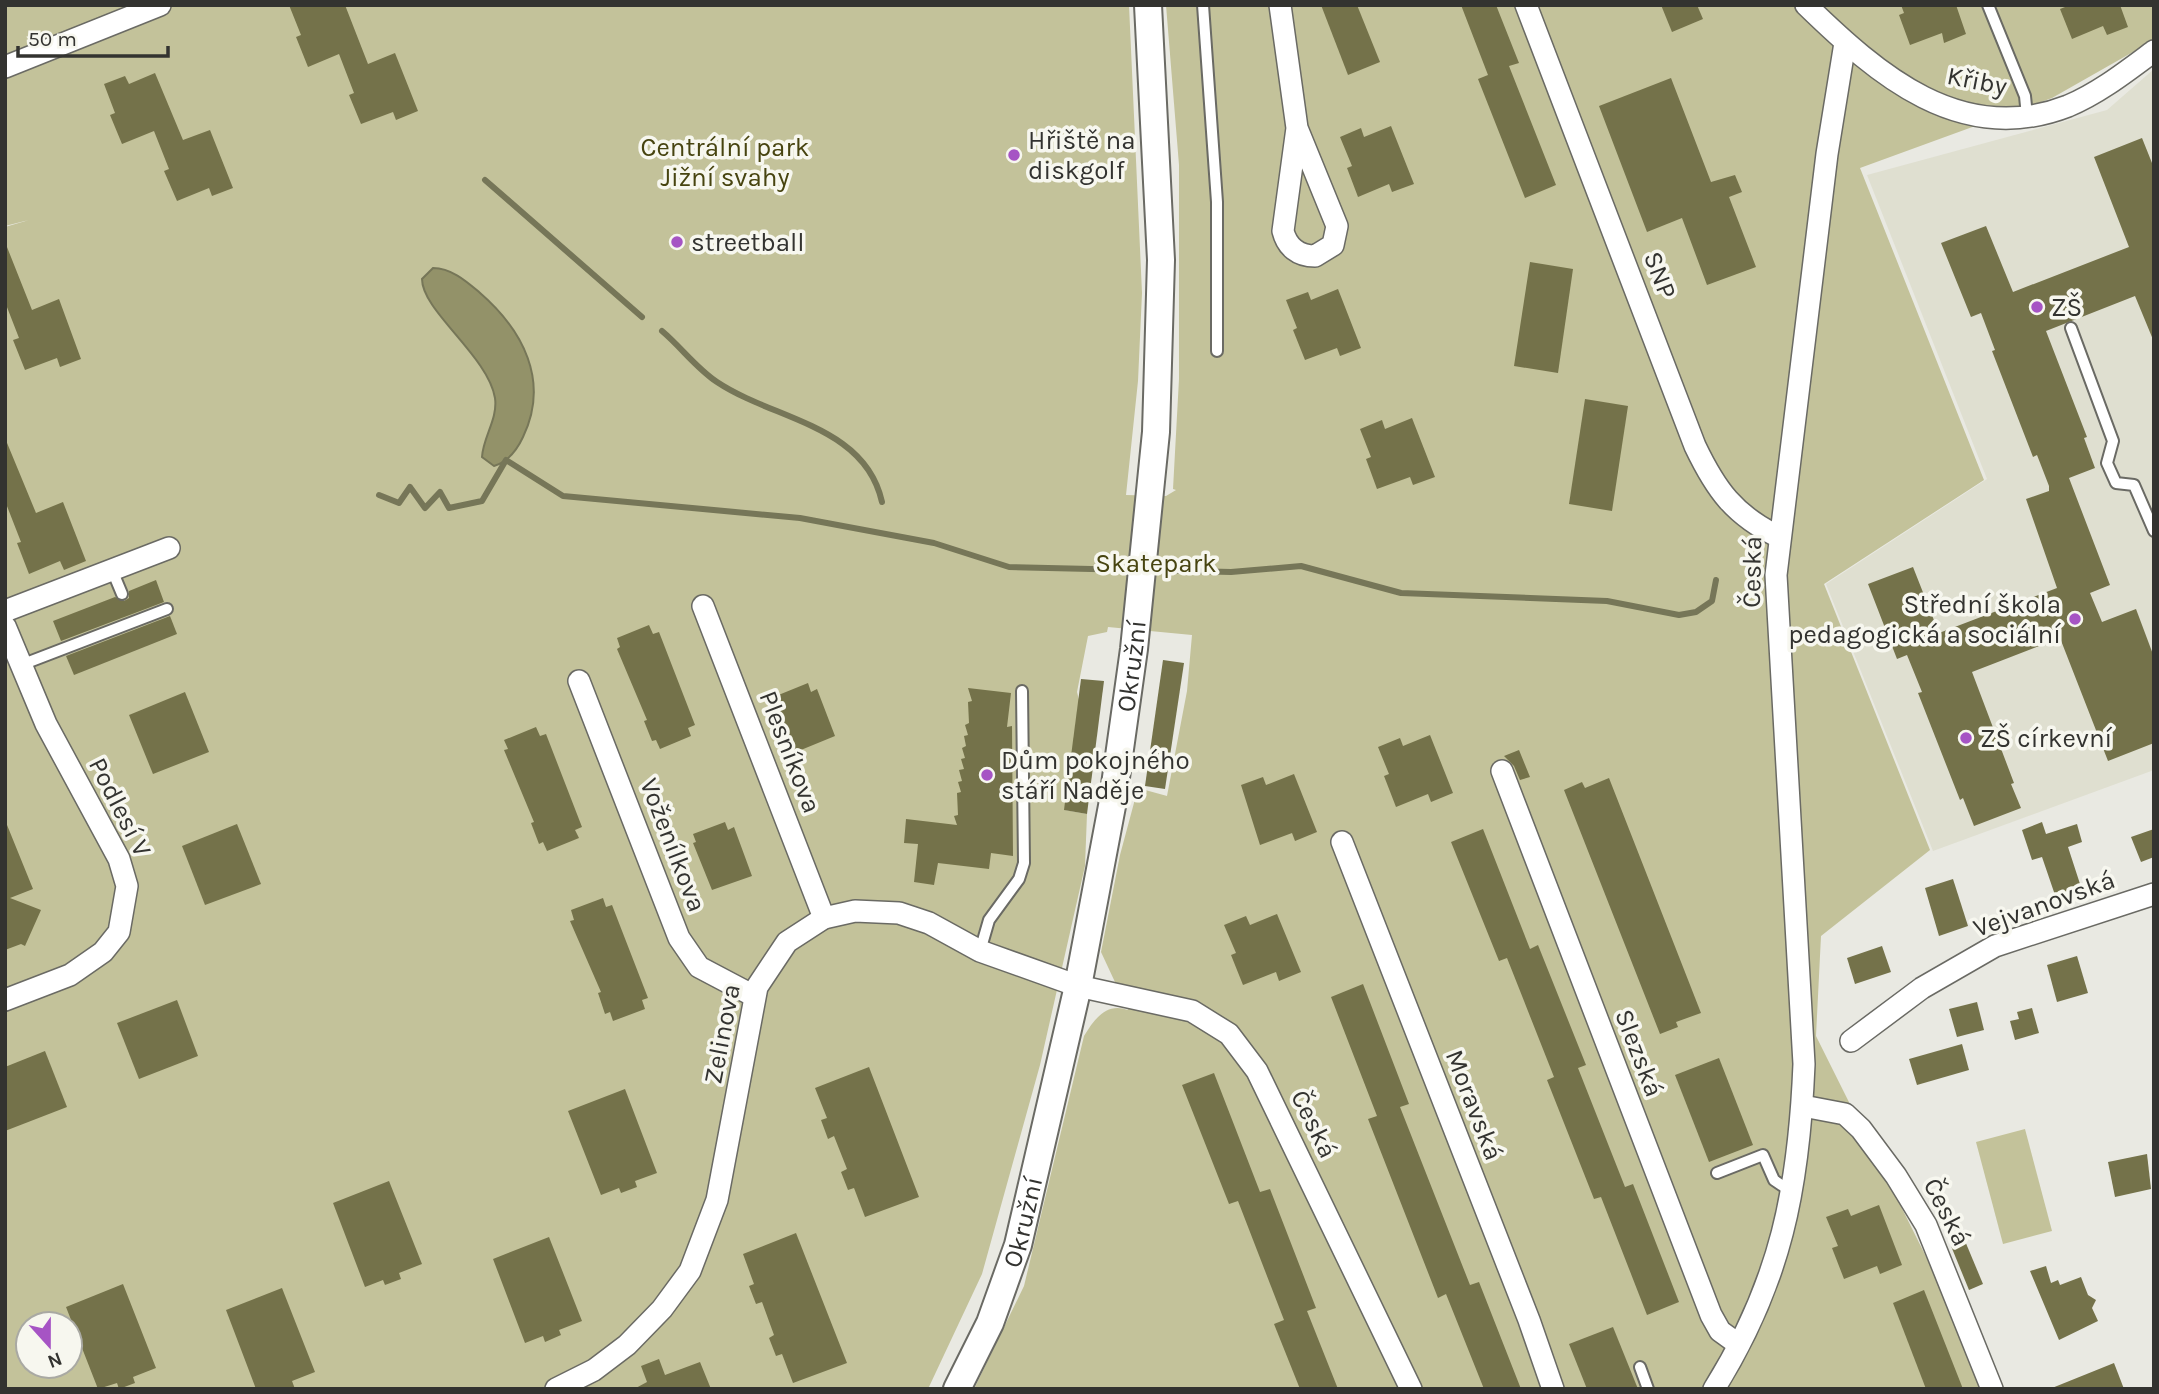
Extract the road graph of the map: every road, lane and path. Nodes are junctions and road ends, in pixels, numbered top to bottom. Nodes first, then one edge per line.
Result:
1 (160, 5) edge
2 (1148, 5) edge
3 (1203, 5) edge
4 (1280, 5) edge
5 (1526, 5) edge
6 (1806, 5) edge
7 (1988, 5) edge
8 (1845, 43) junction
9 (2154, 51) edge
10 (5, 67) edge
11 (2027, 116) junction
12 (1297, 128) junction
13 (2071, 328) dead end
14 (1217, 351) dead end
15 (2154, 531) edge
16 (1779, 537) junction
17 (169, 548) dead end
18 (112, 570) junction
19 (122, 594) dead end
20 (703, 606) dead end
21 (167, 608) dead end
22 (5, 611) edge
23 (5, 626) edge
24 (21, 665) junction
25 (579, 681) dead end
26 (1022, 691) dead end
27 (1502, 771) dead end
28 (1342, 842) dead end
29 (2154, 894) edge
30 (824, 918) junction
31 (980, 951) junction
32 (1078, 986) junction
33 (754, 996) junction
34 (5, 1000) edge
35 (1851, 1041) dead end
36 (1802, 1106) junction
37 (1717, 1173) dead end
38 (1793, 1193) junction
39 (1738, 1344) junction
40 (1640, 1367) dead end
41 (556, 1389) edge
42 (957, 1389) edge
43 (1411, 1389) edge
44 (1553, 1389) edge
45 (1648, 1389) edge
46 (1714, 1389) edge
47 (1992, 1389) edge

1 - 10 street
2 - 32 street, Okružní
3 - 14 lane
4 - 12 street
5 - 16 street, SNP
6 - 8 street, Křiby
7 - 11 lane
8 - 11 street, Křiby
8 - 16 street, Česká
9 - 11 street, Křiby
12 - 12 street
13 - 15 lane
16 - 36 street, Česká
17 - 18 street
18 - 19 lane
18 - 22 street
20 - 30 street, Plesníkova
21 - 24 lane
23 - 24 street, Podlesí V
24 - 34 street, Podlesí V
25 - 33 street, Voženílkova
26 - 31 lane
27 - 39 street, Slezská
28 - 44 street, Moravská
29 - 35 street, Vejvanovská
30 - 31 street, Zelinova
30 - 33 street, Zelinova
31 - 32 street, Zelinova
32 - 42 street, Okružní
32 - 43 street, Česká
33 - 41 street, Zelinova
36 - 38 street, Česká
36 - 47 street, Česká
37 - 38 lane
38 - 39 street, Česká
39 - 46 street, Česká
40 - 45 lane

